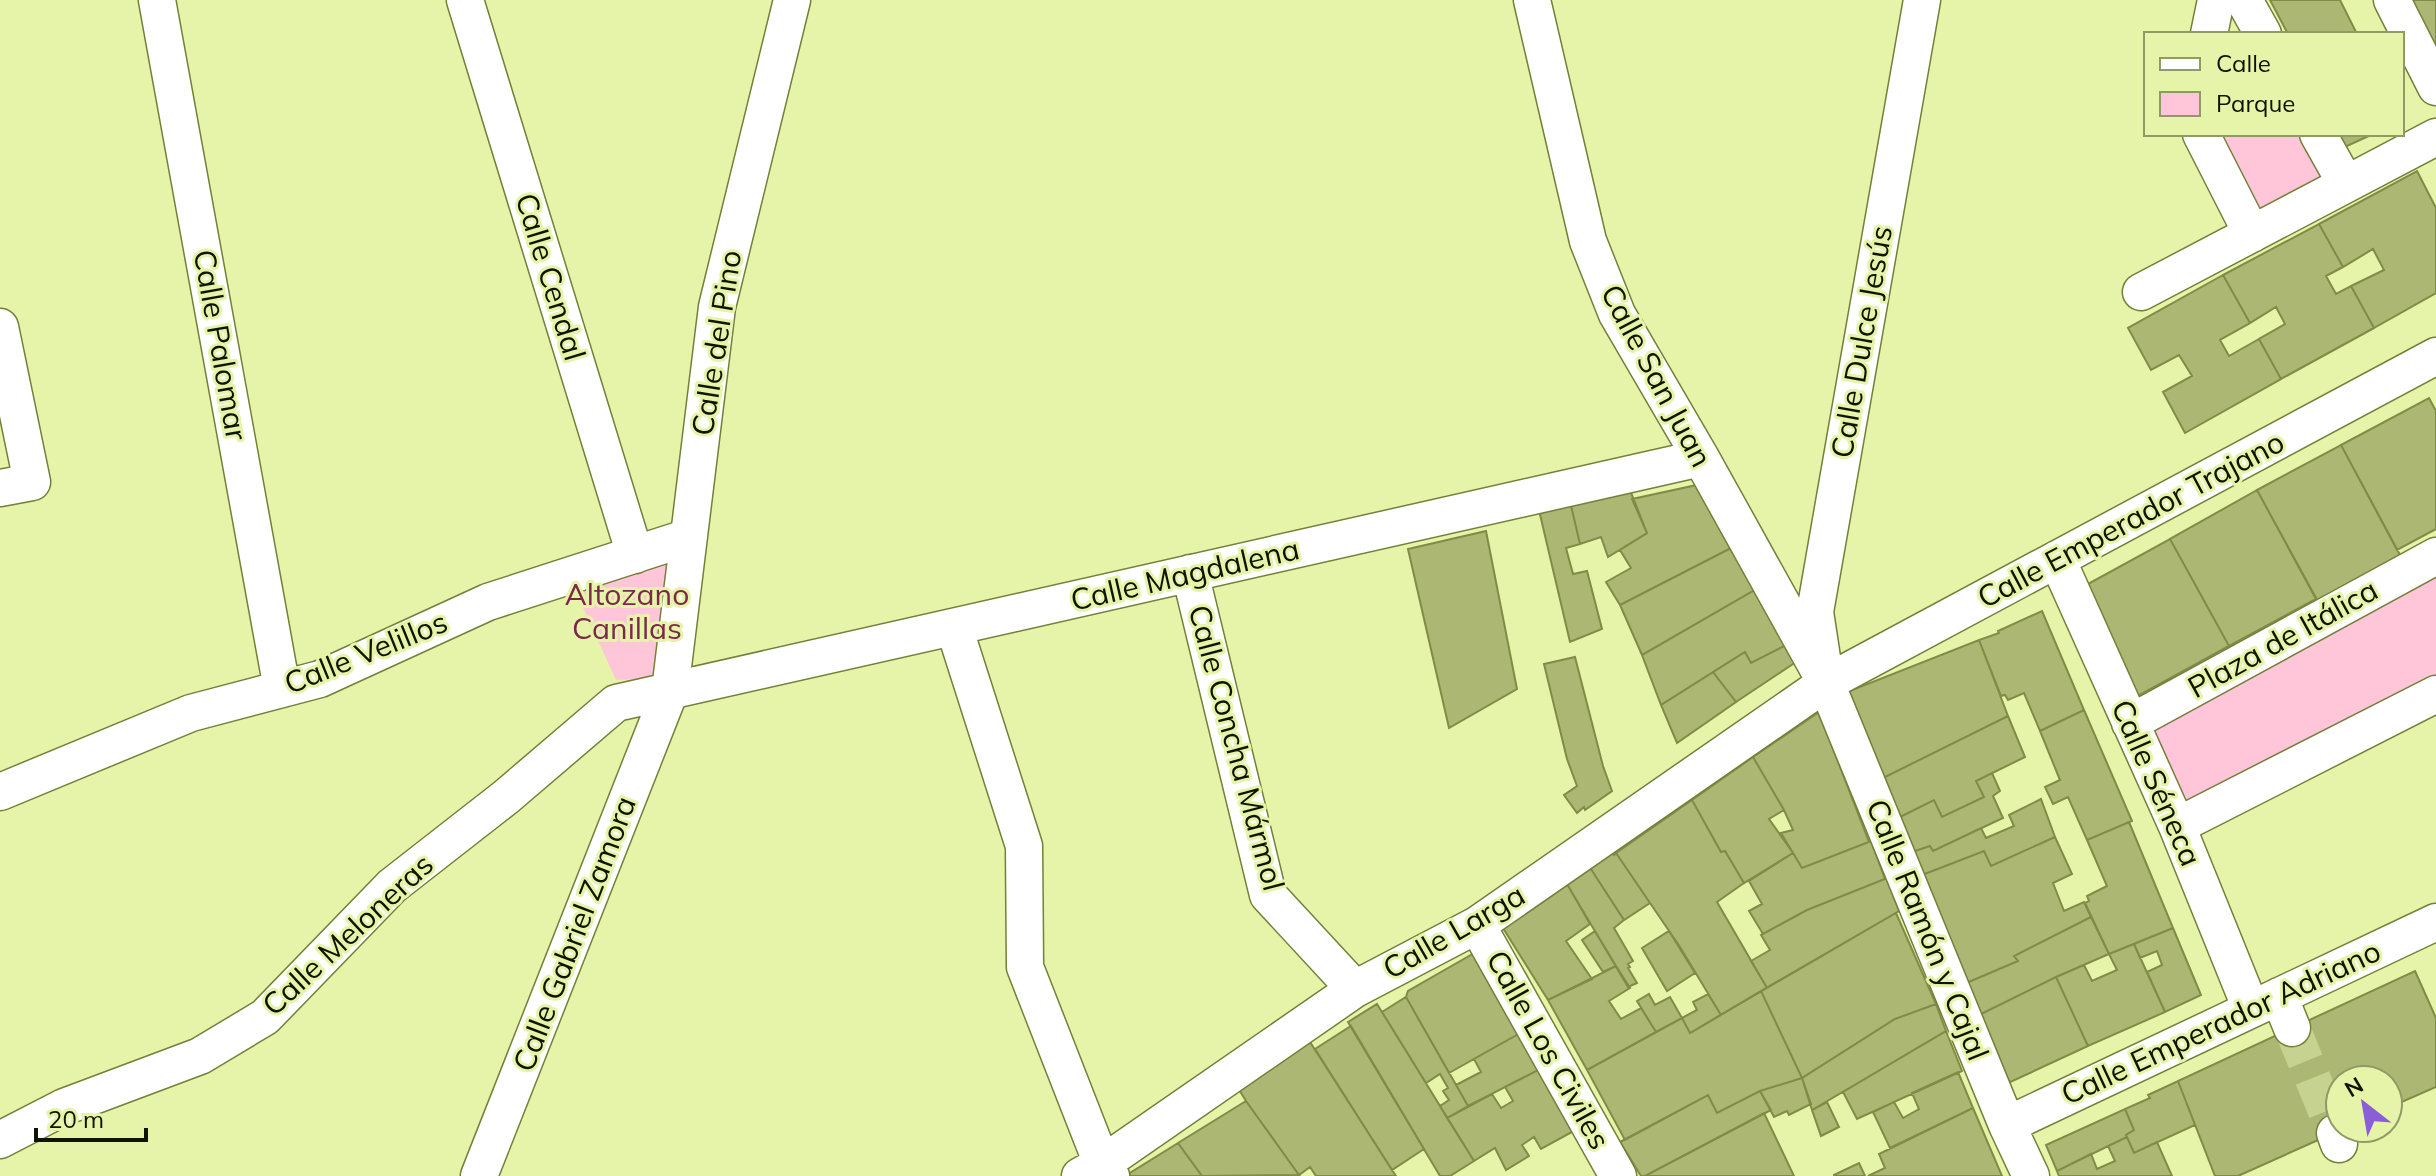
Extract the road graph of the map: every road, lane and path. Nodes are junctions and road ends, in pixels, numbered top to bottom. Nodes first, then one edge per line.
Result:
1 (157, 0) edge
2 (465, 0) edge
3 (792, 0) edge
4 (1524, 0) edge
5 (1532, 0) edge
6 (1922, 0) edge
7 (2216, 0) edge
8 (2244, 0) edge
9 (2392, 0) edge
10 (2209, 32) edge
11 (2262, 32) edge
12 (2436, 87) edge
13 (2202, 136) edge
14 (2319, 136) edge
15 (2436, 137) edge
16 (2346, 184) junction
17 (2252, 234) junction
18 (2141, 292) dead end
19 (0, 327) edge
20 (2436, 356) edge
21 (1701, 458) junction
22 (0, 488) edge
23 (689, 537) junction
24 (635, 555) junction
25 (2436, 556) edge
26 (2057, 559) junction
27 (1190, 573) junction
28 (954, 627) junction
29 (1826, 683) junction
30 (282, 689) junction
31 (670, 691) junction
32 (2436, 694) edge
33 (2130, 723) junction
34 (0, 792) edge
35 (2177, 826) junction
36 (2436, 923) edge
37 (1477, 925) junction
38 (1355, 989) junction
39 (2274, 1011) junction
40 (2007, 1125) junction
41 (0, 1140) edge
42 (1097, 1172) edge
43 (479, 1176) edge
44 (1618, 1176) edge
45 (2031, 1176) edge

1 - 30 street, Calle Palomar
2 - 24 street, Calle Cendal
3 - 23 street, Calle del Pino
4 - 5 street
5 - 21 street, Calle San Juan
6 - 29 street, Calle Dulce Jesús
7 - 10 street
8 - 11 street
9 - 12 street
13 - 17 street
14 - 16 street
15 - 16 street
16 - 17 street
17 - 18 street
19 - 22 street
20 - 26 street, Calle Emperador Trajano
21 - 27 street, Calle Magdalena
21 - 29 street, Calle San Juan
23 - 24 street, Calle Velillos
23 - 31 street, Calle del Pino
24 - 30 street, Calle Velillos
25 - 33 street, Plaza de Itálica
26 - 29 street, Calle Emperador Trajano
26 - 33 street, Calle Séneca
27 - 28 street, Calle Magdalena
27 - 38 street, Calle Concha Mármol
28 - 31 street, Calle Magdalena
28 - 42 street
29 - 37 street, Calle Larga
29 - 40 street, Calle Ramón y Cajal
30 - 34 street, Calle Velillos
31 - 41 street, Calle Meloneras
31 - 43 street, Calle Gabriel Zamora
32 - 35 street
33 - 35 street, Calle Séneca
35 - 39 street, Calle Séneca
36 - 39 street, Calle Emperador Adriano
37 - 38 street, Calle Larga
37 - 44 street, Calle Los Civiles
38 - 42 street, Calle Larga
39 - 40 street, Calle Emperador Adriano
40 - 45 street, Calle Ramón y Cajal

